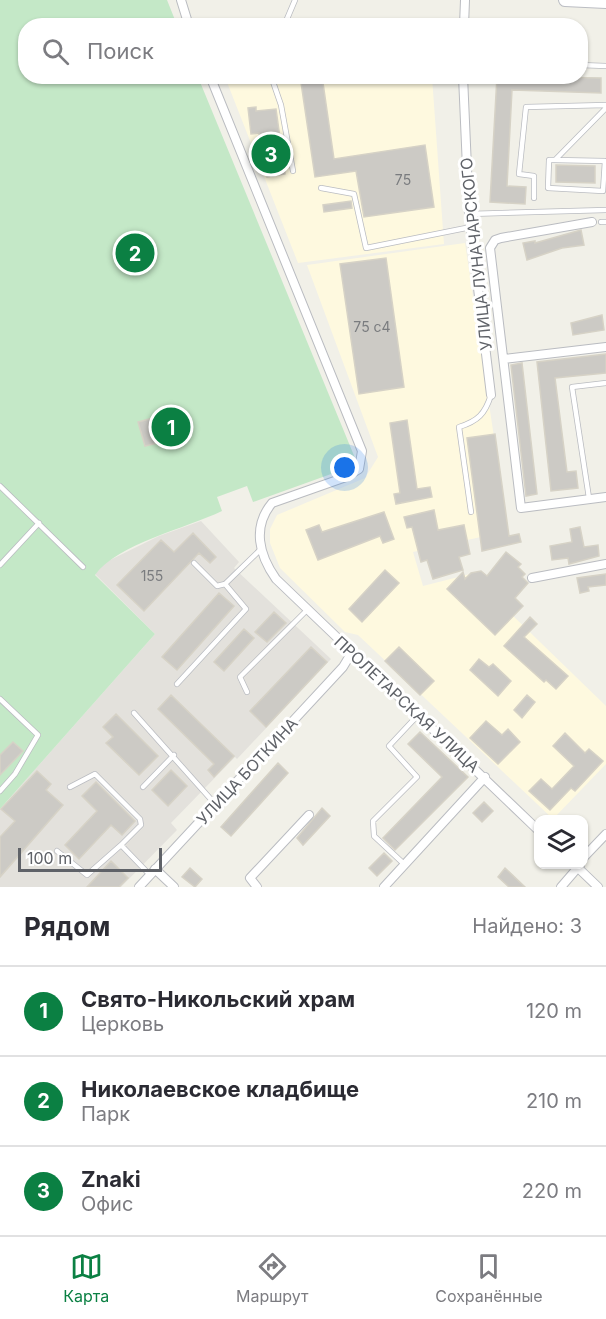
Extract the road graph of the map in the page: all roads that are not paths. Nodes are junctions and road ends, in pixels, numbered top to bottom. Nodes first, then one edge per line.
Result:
1 (181, 0) edge
2 (295, 0) edge
3 (465, 0) edge
4 (565, 0) edge
5 (589, 0) edge
6 (606, 2) edge
7 (187, 18) edge
8 (287, 18) edge
9 (464, 18) edge
10 (588, 65) edge
11 (606, 66) edge
12 (213, 84) edge
13 (273, 84) edge
14 (463, 84) edge
15 (606, 106) edge
16 (555, 160) junction
17 (293, 171) dead end
18 (321, 188) dead end
19 (534, 198) dead end
20 (606, 210) edge
21 (469, 214) junction
22 (600, 222) edge
23 (471, 226) junction
24 (606, 347) edge
25 (504, 359) junction
26 (606, 383) edge
27 (491, 395) joint
28 (0, 486) edge
29 (606, 498) edge
30 (589, 500) junction
31 (471, 512) dead end
32 (39, 523) junction
33 (261, 548) junction
34 (194, 564) dead end
35 (606, 564) edge
36 (0, 565) edge
37 (83, 567) dead end
38 (532, 578) dead end
39 (225, 584) junction
40 (307, 610) junction
41 (352, 652) junction
42 (177, 684) dead end
43 (248, 692) dead end
44 (0, 699) edge
45 (134, 713) dead end
46 (420, 714) junction
47 (174, 754) junction
48 (485, 777) junction
49 (70, 787) dead end
50 (143, 787) dead end
51 (0, 791) edge
52 (217, 805) junction
53 (309, 815) dead end
54 (534, 826) edge
55 (606, 834) edge
56 (121, 845) junction
57 (57, 851) dead end
58 (588, 853) edge
59 (404, 865) junction
60 (575, 869) edge
61 (580, 869) edge
62 (153, 872) junction
63 (139, 887) edge
64 (174, 887) edge
65 (257, 887) edge
66 (384, 887) edge
67 (561, 887) edge
68 (598, 887) edge

1 - 7 street
2 - 8 lane
3 - 9 street
4 - 5 main road
5 - 6 main road
10 - 11 lane
12 - 33 street
13 - 17 lane
14 - 21 street, УЛИЦА ЛУНАЧАРСКОГО
15 - 16 lane
15 - 19 lane
16 - 16 lane
18 - 23 lane
20 - 21 lane
21 - 23 street, УЛИЦА ЛУНАЧАРСКОГО
22 - 25 street, УЛИЦА ЛУНАЧАРСКОГО
23 - 27 street, УЛИЦА ЛУНАЧАРСКОГО
24 - 25 street
25 - 30 street, УЛИЦА ЛУНАЧАРСКОГО
26 - 30 lane
27 - 31 lane
28 - 32 lane
29 - 30 street
32 - 36 lane
32 - 37 lane
33 - 39 lane
33 - 40 street, ПРОЛЕТАРСКАЯ УЛИЦА
34 - 39 lane
35 - 38 street
39 - 42 lane
40 - 41 street, ПРОЛЕТАРСКАЯ УЛИЦА
40 - 43 lane
41 - 46 street, ПРОЛЕТАРСКАЯ УЛИЦА
41 - 52 street, УЛИЦА БОТКИНА
44 - 51 lane
45 - 47 lane
46 - 48 street, ПРОЛЕТАРСКАЯ УЛИЦА
46 - 59 lane
47 - 50 lane
47 - 52 lane
48 - 54 street, ПРОЛЕТАРСКАЯ УЛИЦА
48 - 59 street
49 - 56 lane
52 - 62 street, УЛИЦА БОТКИНА
53 - 65 street
55 - 58 street
56 - 57 lane
56 - 62 lane
59 - 66 street
60 - 67 street
61 - 68 street
62 - 63 street, УЛИЦА БОТКИНА
62 - 64 street

